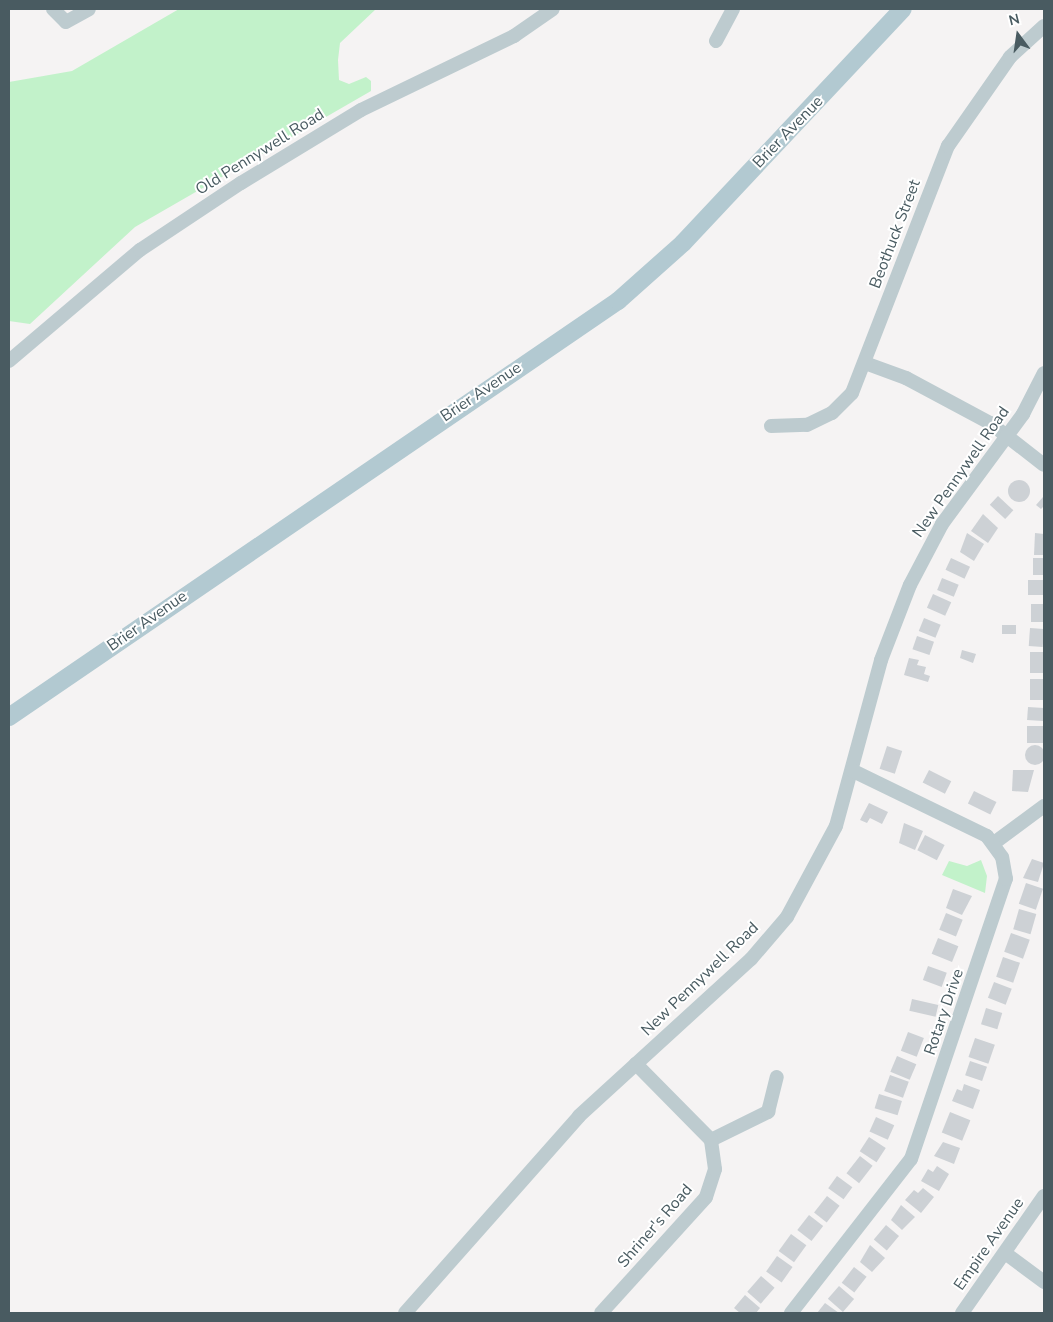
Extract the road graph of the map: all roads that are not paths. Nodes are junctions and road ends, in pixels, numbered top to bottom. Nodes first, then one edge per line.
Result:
1 (53, 9) edge
2 (89, 9) edge
3 (553, 9) edge
4 (733, 9) edge
5 (903, 9) edge
6 (1044, 26) edge
7 (716, 41) dead end
8 (9, 362) edge
9 (865, 364) junction
10 (1044, 372) edge
11 (771, 426) dead end
12 (1008, 436) junction
13 (1044, 464) edge
14 (9, 718) edge
15 (853, 770) junction
16 (1044, 806) edge
17 (994, 842) junction
18 (636, 1064) junction
19 (776, 1077) dead end
20 (711, 1140) junction
21 (1044, 1196) edge
22 (1005, 1253) junction
23 (1044, 1282) edge
24 (405, 1313) edge
25 (601, 1313) edge
26 (791, 1313) edge
27 (962, 1313) edge

1 - 2 street
3 - 8 street, Old Pennywell Road
4 - 7 street
5 - 14 main road, Brier Avenue
6 - 9 street, Beothuck Street
9 - 11 street, Beothuck Street
9 - 12 street
10 - 12 street, New Pennywell Road
12 - 13 street
12 - 15 street, New Pennywell Road
15 - 17 street
15 - 18 street, New Pennywell Road
16 - 17 street
17 - 26 street, Rotary Drive
18 - 20 street
18 - 24 street, New Pennywell Road
19 - 20 street
20 - 25 street, Shriner's Road
21 - 22 street, Empire Avenue
22 - 23 street
22 - 27 street, Empire Avenue

